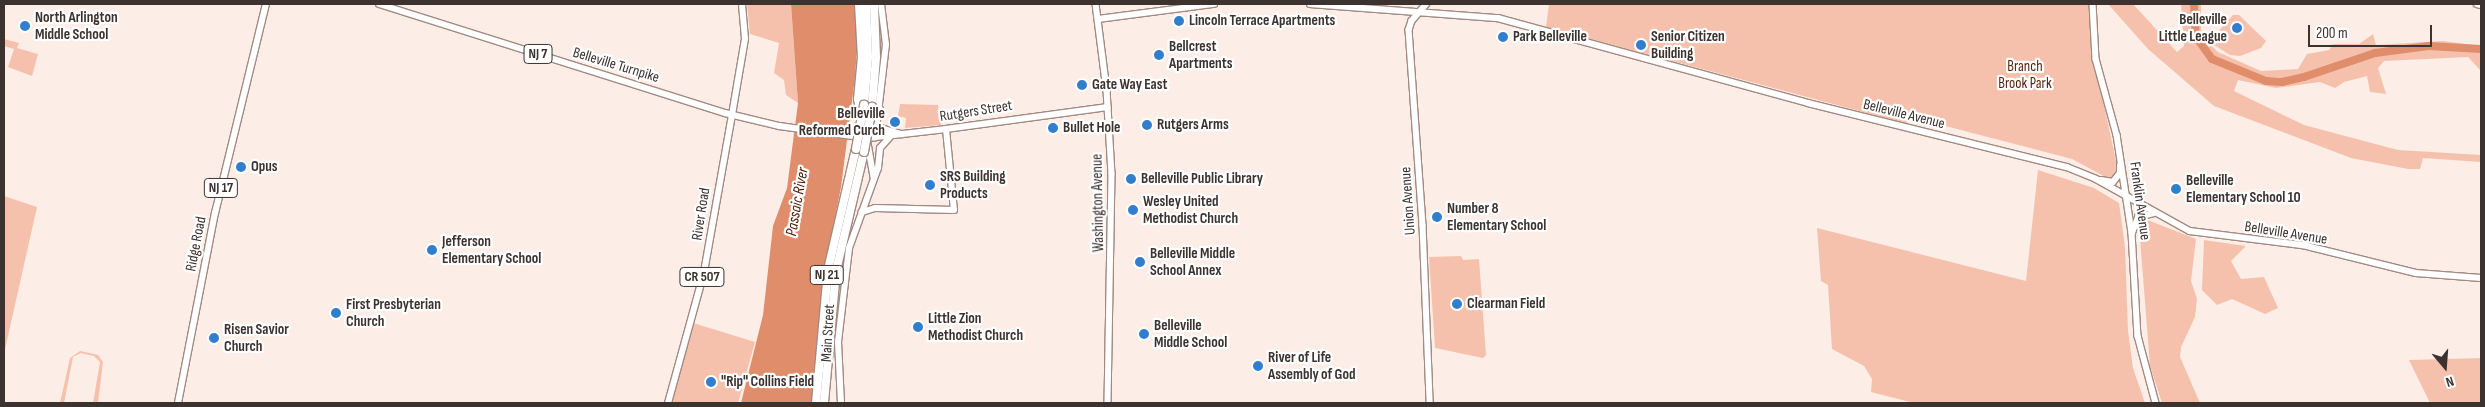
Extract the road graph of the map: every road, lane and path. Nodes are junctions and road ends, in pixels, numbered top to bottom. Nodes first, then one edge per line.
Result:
1 (266, 4) edge
2 (379, 4) edge
3 (742, 4) edge
4 (859, 4) edge
5 (866, 4) edge
6 (874, 4) edge
7 (881, 4) edge
8 (1096, 4) edge
9 (1214, 4) edge
10 (1310, 4) edge
11 (1427, 4) edge
12 (2093, 4) edge
13 (2477, 4) edge
14 (2481, 5) edge
15 (1421, 11) junction
16 (1098, 19) junction
17 (869, 107) junction
18 (1108, 107) junction
19 (732, 115) junction
20 (863, 126) junction
21 (877, 127) junction
22 (946, 129) junction
23 (904, 135) junction
24 (893, 136) junction
25 (852, 137) junction
26 (871, 138) junction
27 (860, 151) junction
28 (2122, 160) junction
29 (875, 176) junction
30 (2096, 179) junction
31 (868, 197) junction
32 (2127, 197) junction
33 (879, 208) junction
34 (862, 212) junction
35 (2154, 213) junction
36 (2132, 233) junction
37 (2481, 278) edge
38 (178, 403) edge
39 (668, 403) edge
40 (816, 403) edge
41 (824, 403) edge
42 (841, 403) edge
43 (1108, 403) edge
44 (1430, 403) edge
45 (2156, 403) edge

1 - 38 main road, Ridge Road / NJ 17
2 - 19 main road, Belleville Turnpike / NJ 7
3 - 19 main road
4 - 17 highway
5 - 17 highway, NJ 21
6 - 17 highway, NJ 21
7 - 17 main road, Main Street
8 - 16 main road, Washington Avenue
9 - 16 main road
10 - 15 main road, Belleville Avenue
11 - 15 main road, Union Avenue
12 - 28 main road, Franklin Avenue
13 - 14 main road
15 - 30 main road, Belleville Avenue
15 - 44 main road, Union Avenue
16 - 18 main road, Washington Avenue
17 - 20 highway
17 - 21 main road, Main Street
17 - 27 highway, NJ 21, bridge
18 - 22 main road, Rutgers Street / NJ 7
18 - 43 main road, Washington Avenue
19 - 25 main road, Belleville Turnpike / NJ 7
19 - 39 main road, River Road / CR 507
20 - 25 highway
20 - 26 highway
21 - 23 main road
21 - 26 main road, Main Street
22 - 23 main road, Rutgers Street / NJ 7
22 - 33 main road
23 - 24 main road, Rutgers Street / NJ 7
24 - 26 main road, Rutgers Street / NJ 7
24 - 29 main road
25 - 26 main road, Rutgers Street / NJ 7
26 - 29 main road, Main Street
27 - 40 highway, NJ 21
27 - 41 highway, NJ 21
28 - 30 main road
28 - 32 main road, Franklin Avenue
29 - 31 main road, Main Street
30 - 32 main road, Belleville Avenue
31 - 33 main road
31 - 34 main road, Main Street
32 - 35 main road, Belleville Avenue
32 - 36 main road, Franklin Avenue
33 - 34 main road
34 - 42 main road, Main Street
35 - 36 main road
35 - 37 main road, Belleville Avenue
36 - 45 main road, Franklin Avenue

